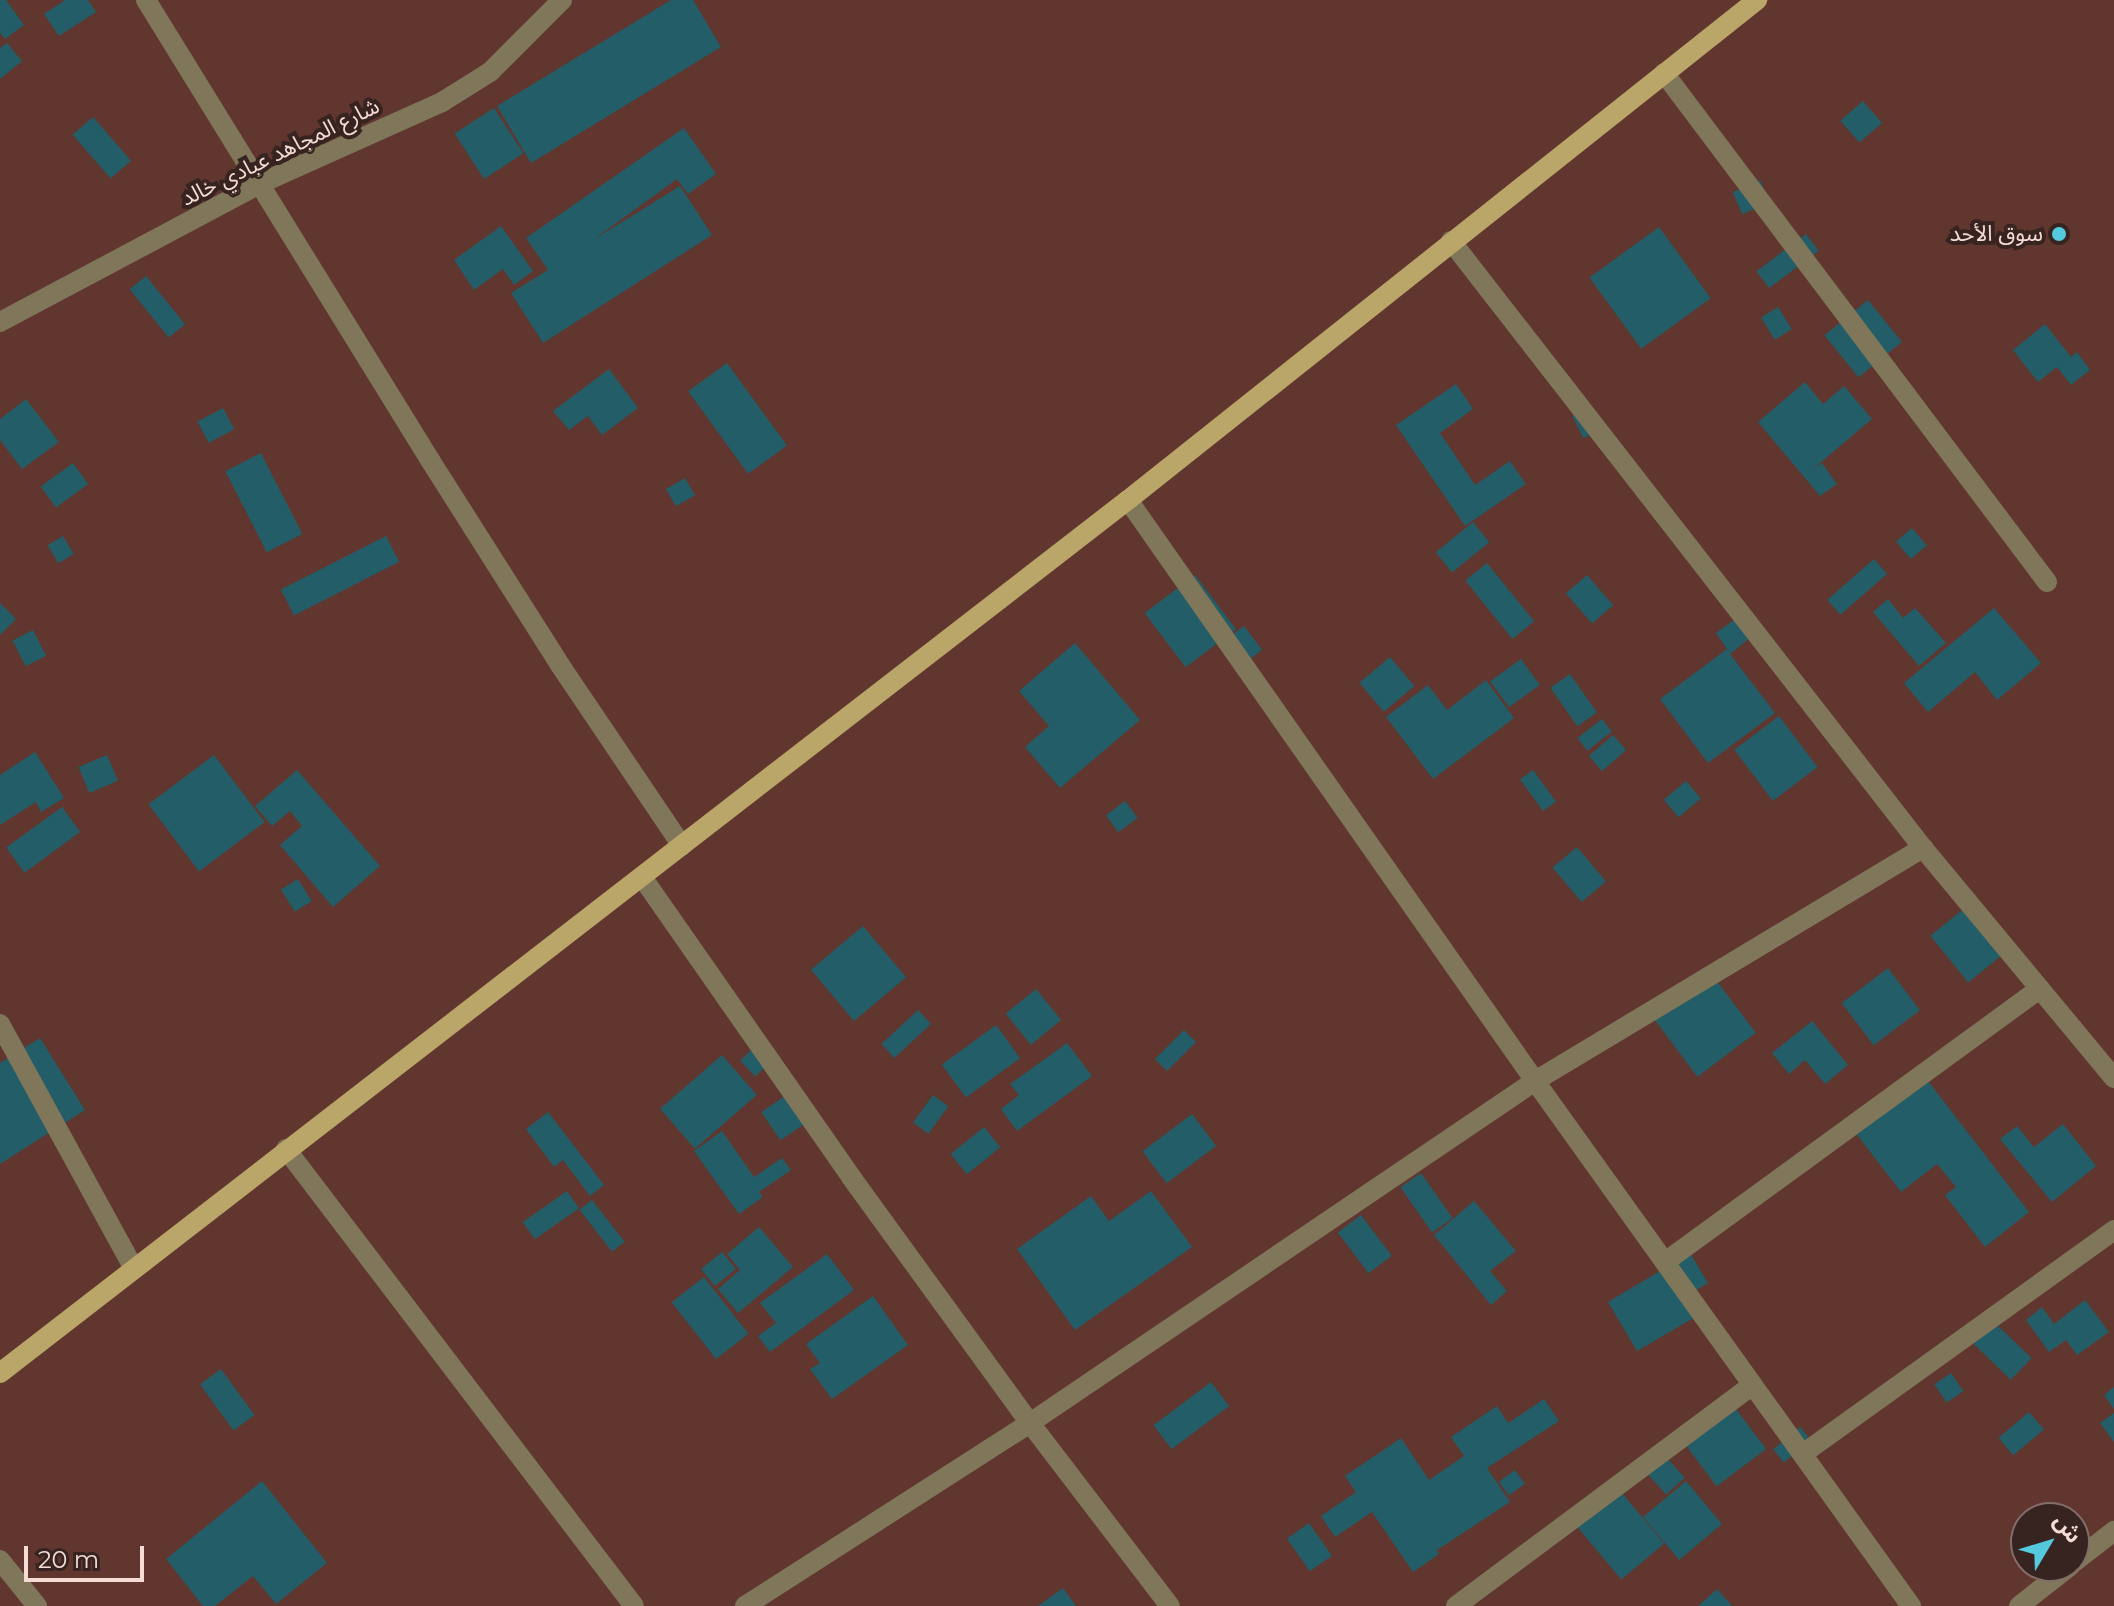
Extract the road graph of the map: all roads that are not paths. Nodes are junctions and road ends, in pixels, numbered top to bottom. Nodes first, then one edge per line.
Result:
1 (146, 0) edge
2 (562, 0) edge
3 (1757, 0) edge
4 (1664, 73) junction
5 (259, 184) junction
6 (1451, 241) junction
7 (0, 322) edge
8 (1128, 500) junction
9 (2047, 582) dead end
10 (682, 846) junction
11 (1923, 848) junction
12 (642, 877) junction
13 (2040, 989) junction
14 (0, 1024) edge
15 (2114, 1078) edge
16 (1535, 1081) junction
17 (286, 1149) junction
18 (2114, 1230) edge
19 (1665, 1262) junction
20 (133, 1267) junction
21 (0, 1373) edge
22 (1753, 1385) junction
23 (1030, 1423) junction
24 (1804, 1453) junction
25 (2114, 1531) edge
26 (2090, 1550) edge
27 (0, 1560) edge
28 (2049, 1582) edge
29 (37, 1606) edge
30 (634, 1606) edge
31 (745, 1606) edge
32 (1170, 1606) edge
33 (1456, 1606) edge
34 (1911, 1606) edge
35 (2019, 1606) edge

1 - 5 street
2 - 5 street, شارع المجاهد عبادي خالد
3 - 4 main road
4 - 6 main road
4 - 9 street
5 - 7 street, شارع المجاهد عبادي خالد
5 - 10 street
6 - 8 main road
6 - 11 street
8 - 10 main road
8 - 16 street
10 - 12 main road
11 - 13 street
11 - 16 street
12 - 17 main road
12 - 23 street
13 - 15 street
13 - 19 street
14 - 20 street
16 - 19 street
16 - 23 street
17 - 20 main road
17 - 30 street
18 - 24 street
19 - 22 street
20 - 21 main road
22 - 24 street
22 - 33 street
23 - 31 street
23 - 32 street
24 - 34 street
25 - 26 street
27 - 29 street
28 - 35 street

